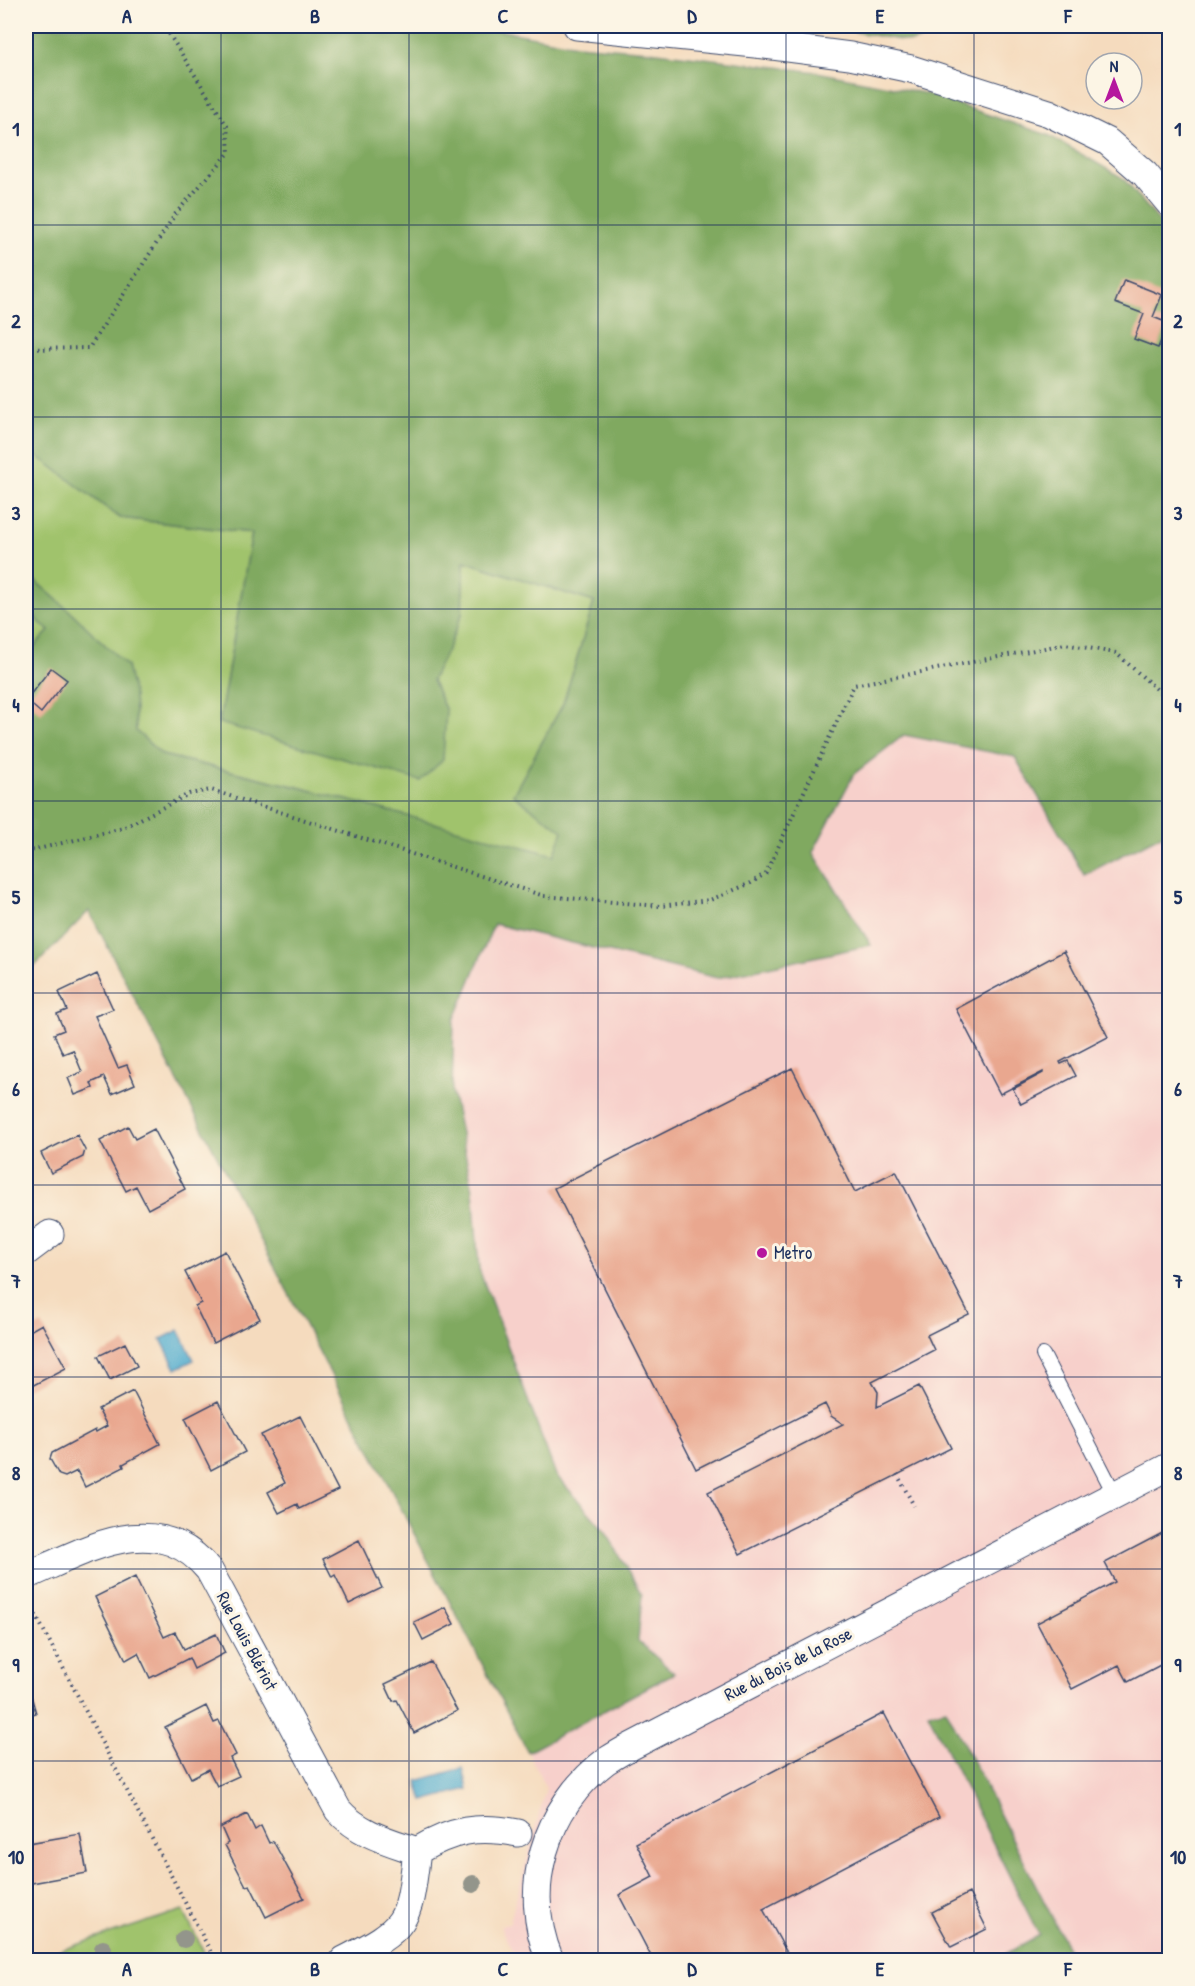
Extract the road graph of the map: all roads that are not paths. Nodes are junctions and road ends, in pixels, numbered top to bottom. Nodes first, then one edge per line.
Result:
1 (577, 26) edge
2 (1170, 204) edge
3 (51, 1234) dead end
4 (26, 1252) edge
5 (1043, 1355) dead end
6 (1170, 1466) edge
7 (1115, 1495) junction
8 (26, 1576) edge
9 (518, 1833) dead end
10 (417, 1851) junction
11 (344, 1960) edge
12 (550, 1960) edge

1 - 2 street
3 - 4 street
5 - 7 lane
6 - 7 street, Rue du Bois de la Rose
7 - 12 street, Rue du Bois de la Rose
8 - 10 street, Rue Louis Blériot
9 - 10 street
10 - 11 street

